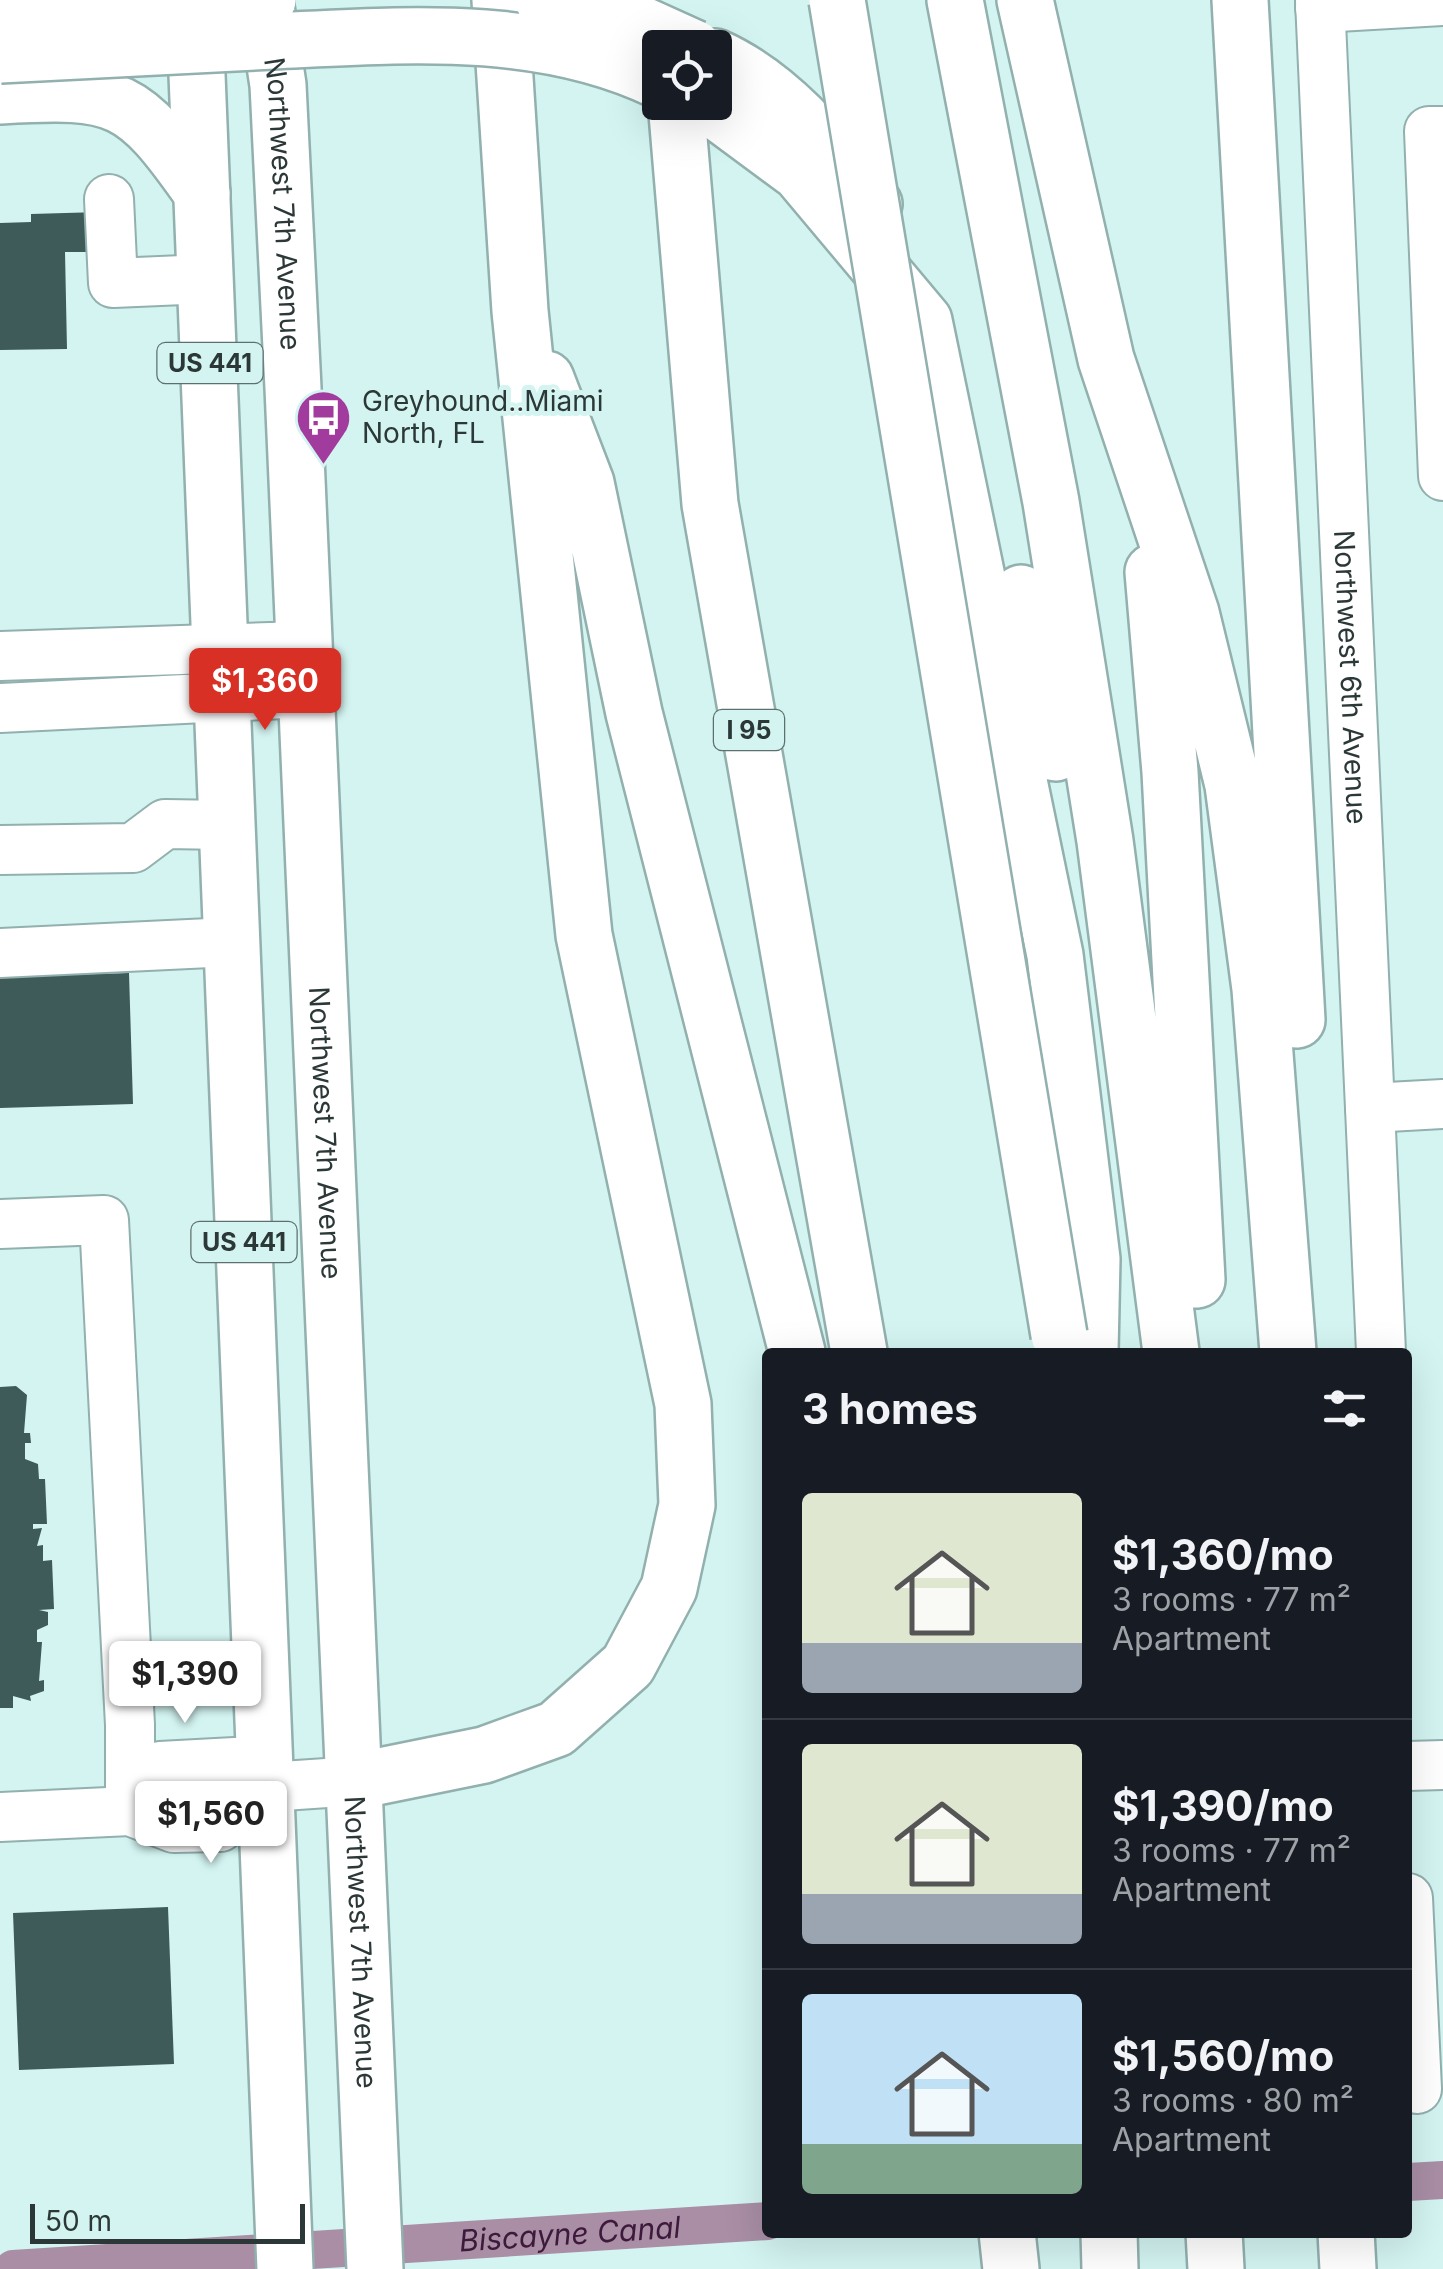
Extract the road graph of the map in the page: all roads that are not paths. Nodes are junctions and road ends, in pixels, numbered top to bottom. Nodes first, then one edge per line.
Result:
1 (194, 0) edge
2 (266, 0) edge
3 (500, 0) edge
4 (543, 0) edge
5 (668, 0) edge
6 (837, 0) edge
7 (955, 0) edge
8 (1025, 0) edge
9 (1240, 0) edge
10 (1443, 1) edge
11 (1320, 4) edge
12 (0, 13) edge
13 (654, 30) edge
14 (670, 30) edge
15 (0, 55) edge
16 (732, 65) edge
17 (642, 72) edge
18 (0, 96) edge
19 (678, 120) edge
20 (728, 120) edge
21 (1443, 131) edge
22 (202, 193) junction
23 (109, 199) dead end
24 (1438, 233) edge
25 (206, 279) junction
26 (520, 311) junction
27 (1443, 476) edge
28 (1146, 488) junction
29 (1008, 510) junction
30 (0, 656) edge
31 (304, 670) junction
32 (221, 673) junction
33 (0, 708) edge
34 (228, 824) junction
35 (0, 850) edge
36 (231, 942) junction
37 (0, 953) edge
38 (1443, 1104) edge
39 (1370, 1108) junction
40 (0, 1224) edge
41 (1070, 1347) edge
42 (797, 1348) edge
43 (857, 1348) edge
44 (1171, 1348) edge
45 (1201, 1348) edge
46 (1288, 1348) edge
47 (1310, 1348) edge
48 (1382, 1348) edge
49 (1443, 1765) edge
50 (1412, 1766) edge
51 (356, 1781) junction
52 (268, 1787) junction
53 (130, 1811) junction
54 (0, 1816) edge
55 (1412, 1982) edge
56 (1417, 2088) dead end
57 (1008, 2238) edge
58 (1109, 2238) edge
59 (1214, 2238) edge
60 (1232, 2238) edge
61 (1346, 2238) edge
62 (285, 2269) edge
63 (375, 2269) edge
64 (1012, 2269) edge
65 (1110, 2269) edge
66 (1216, 2269) edge
67 (1234, 2269) edge
68 (1348, 2269) edge

1 - 22 main road, US 441
2 - 12 main road, bridge
2 - 31 main road, Northwest 7th Avenue / US 441
3 - 26 main road
4 - 13 main road, bridge
5 - 14 main road
6 - 41 main road, bridge
7 - 29 main road
8 - 28 main road
9 - 47 main road
10 - 11 street
11 - 39 street, Northwest 6th Avenue
15 - 17 main road, bridge
16 - 29 main road, bridge
18 - 22 main road
19 - 43 main road, I 95
20 - 29 main road, bridge
21 - 24 street
22 - 25 main road, US 441
23 - 25 street
24 - 27 street
25 - 32 main road, US 441
26 - 42 main road
26 - 51 main road
28 - 45 main road
28 - 46 main road
29 - 41 main road
29 - 44 main road
30 - 32 street
31 - 32 street
31 - 51 main road, Northwest 7th Avenue / US 441
32 - 33 street
32 - 34 main road, US 441
34 - 35 street
34 - 36 main road, US 441
36 - 37 street
36 - 52 main road, US 441
38 - 39 street
39 - 48 street, Northwest 6th Avenue
40 - 53 street
49 - 50 street
51 - 52 street
51 - 63 main road, Northwest 7th Avenue / US 441
52 - 53 street
52 - 53 street
52 - 62 main road, US 441
53 - 54 street
55 - 56 street
57 - 64 main road
58 - 65 main road
59 - 66 main road
60 - 67 main road
61 - 68 main road

